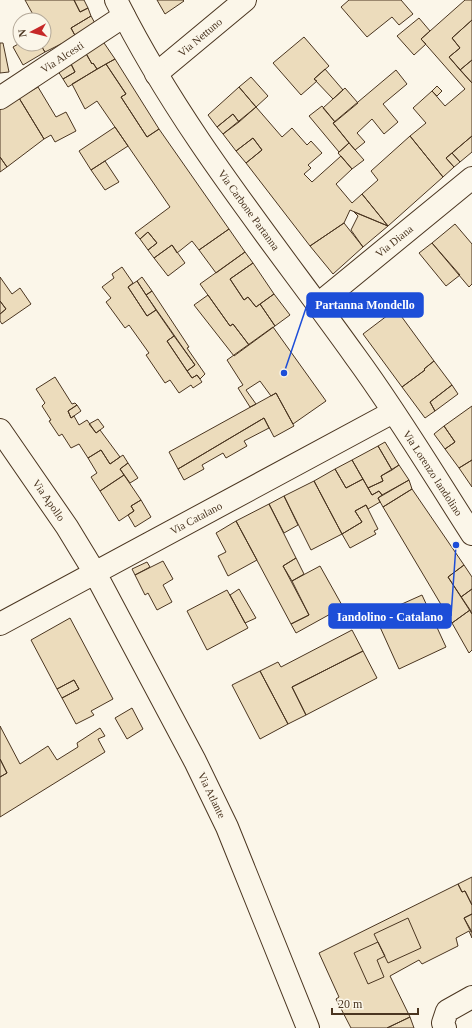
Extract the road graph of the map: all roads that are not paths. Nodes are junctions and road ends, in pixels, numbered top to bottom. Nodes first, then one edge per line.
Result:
1 (245, 0) edge
2 (120, 8) edge
3 (156, 74) junction
4 (0, 98) edge
5 (472, 178) edge
6 (316, 305) junction
7 (393, 412) junction
8 (0, 430) edge
9 (472, 534) edge
10 (95, 573) junction
11 (0, 624) edge
12 (472, 997) edge
13 (446, 1020) edge
14 (308, 1028) edge

1 - 3 street, Via Nettuno
2 - 3 street, Via Carbone Partanna
2 - 4 street, Via Alcesti
3 - 6 street, Via Carbone Partanna
5 - 6 street, Via Diana
6 - 7 street, Via Carbone Partanna
7 - 9 street, Via Lorenzo Iandolino
7 - 10 street, Via Catalano
8 - 10 street, Via Apollo
10 - 11 street, Via Catalano
10 - 14 street, Via Atlante
12 - 13 street

